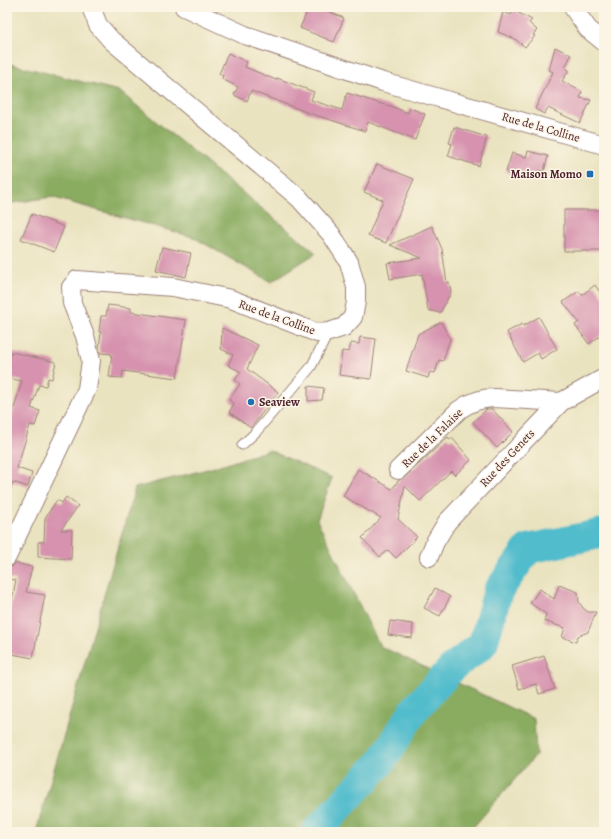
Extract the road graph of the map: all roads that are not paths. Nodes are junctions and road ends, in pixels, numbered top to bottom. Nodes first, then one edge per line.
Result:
1 (91, 7) edge
2 (184, 7) edge
3 (574, 7) edge
4 (604, 42) edge
5 (604, 145) edge
6 (329, 332) junction
7 (604, 378) edge
8 (561, 402) junction
9 (242, 445) dead end
10 (398, 470) dead end
11 (7, 557) edge
12 (429, 557) dead end

1 - 6 street, Rue de la Colline
2 - 5 street, Rue de la Colline
3 - 4 street
6 - 9 lane
6 - 11 street, Rue de la Colline
7 - 8 street, Rue des Genets
8 - 10 street, Rue de la Falaise
8 - 12 street, Rue des Genets

